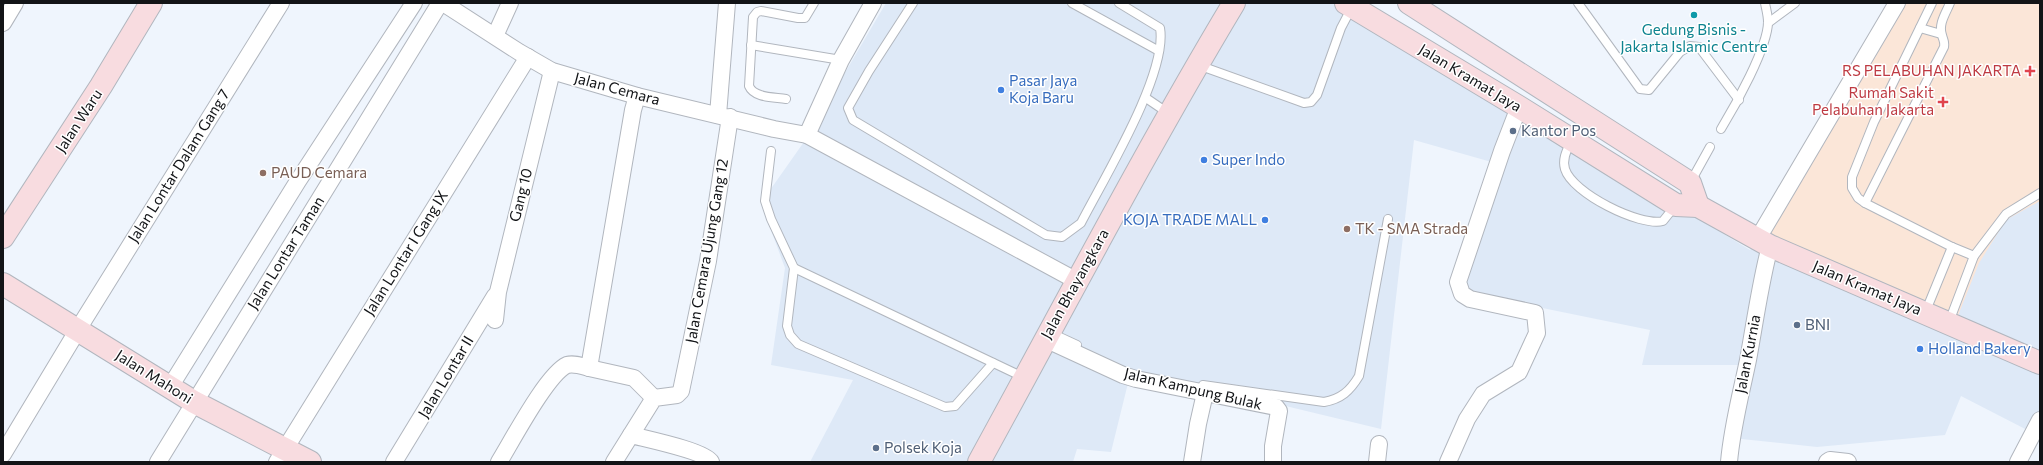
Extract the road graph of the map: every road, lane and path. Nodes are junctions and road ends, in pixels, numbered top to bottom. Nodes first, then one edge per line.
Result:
1 (16, 3) edge
2 (151, 3) edge
3 (281, 3) edge
4 (414, 3) edge
5 (440, 3) edge
6 (444, 3) edge
7 (510, 3) edge
8 (727, 3) edge
9 (814, 3) edge
10 (873, 3) edge
11 (913, 3) edge
12 (1072, 3) edge
13 (1119, 3) edge
14 (1234, 3) edge
15 (1409, 3) edge
16 (1578, 3) edge
17 (1765, 3) edge
18 (1795, 3) edge
19 (1897, 3) edge
20 (1932, 3) edge
21 (1950, 3) edge
22 (1349, 5) edge
23 (3, 23) edge
24 (1768, 23) junction
25 (1920, 28) junction
26 (1941, 34) junction
27 (495, 36) junction
28 (751, 45) junction
29 (1159, 51) junction
30 (528, 57) junction
31 (840, 60) junction
32 (1197, 64) junction
33 (552, 71) junction
34 (637, 96) junction
35 (1146, 98) junction
36 (786, 99) dead end
37 (1739, 100) junction
38 (1519, 107) junction
39 (1170, 114) junction
40 (724, 116) junction
41 (1721, 129) dead end
42 (807, 135) junction
43 (1572, 140) junction
44 (1710, 147) dead end
45 (771, 151) dead end
46 (1690, 183) junction
47 (2040, 193) edge
48 (1865, 203) junction
49 (1676, 205) junction
50 (1698, 206) junction
51 (1388, 219) dead end
52 (3, 237) edge
53 (1764, 243) junction
54 (1952, 247) junction
55 (1974, 256) junction
56 (794, 268) junction
57 (1077, 281) junction
58 (3, 284) edge
59 (498, 292) junction
60 (1925, 313) junction
61 (495, 320) dead end
62 (1949, 322) junction
63 (78, 330) junction
64 (1047, 335) junction
65 (993, 363) junction
66 (2040, 363) edge
67 (589, 368) junction
68 (1024, 377) junction
69 (170, 387) junction
70 (1205, 393) junction
71 (654, 398) junction
72 (194, 402) junction
73 (2040, 420) edge
74 (631, 434) junction
75 (1379, 444) dead end
76 (3, 454) edge
77 (281, 455) edge
78 (158, 462) edge
79 (310, 462) edge
80 (394, 462) edge
81 (499, 462) edge
82 (614, 462) edge
83 (711, 462) edge
84 (979, 462) edge
85 (1192, 462) edge
86 (1273, 462) edge
87 (1377, 462) edge
88 (1448, 462) edge
89 (1729, 462) edge
90 (1827, 462) edge
91 (1848, 462) edge
92 (2018, 462) edge

1 - 23 street
2 - 52 street, Jalan Waru
3 - 63 street, Jalan Lontar Dalam Gang 7
4 - 69 street, Jalan Lontar Taman
5 - 72 street, Jalan Lontar Taman
6 - 27 street, Jalan Cemara
7 - 27 street
8 - 40 street, Jalan Cemara Ujung Gang 12
9 - 28 lane
10 - 31 street
11 - 35 lane
12 - 29 lane
13 - 29 lane
14 - 32 street, Jalan Bhayangkara
15 - 46 street, Jalan Kramat Jaya
16 - 37 lane
17 - 24 lane
18 - 24 lane
19 - 53 street, Jalan Kurnia
20 - 25 lane
21 - 26 lane
22 - 32 lane
22 - 38 street, Jalan Kramat Jaya
24 - 37 lane
25 - 26 lane
25 - 48 lane
26 - 48 lane
27 - 30 street, Jalan Cemara
28 - 31 lane
28 - 36 lane
29 - 35 lane
30 - 33 street, Jalan Cemara
30 - 77 street, Jalan Lontar I Gang IX
31 - 42 street
32 - 39 street, Jalan Bhayangkara
33 - 34 street, Jalan Cemara
33 - 59 street, Gang 10
34 - 40 street, Jalan Cemara
34 - 67 street
35 - 39 lane
37 - 41 lane
38 - 43 street, Jalan Kramat Jaya
38 - 88 street
39 - 57 street, Jalan Bhayangkara
40 - 42 street, Jalan Cemara
40 - 71 street, Jalan Cemara Ujung Gang 12
42 - 57 street, Jalan Cemara
43 - 49 street, Jalan Kramat Jaya
43 - 49 lane
44 - 46 lane
45 - 56 lane
46 - 49 lane
46 - 50 street
47 - 55 lane
48 - 54 lane
49 - 50 street, Jalan Kramat Jaya
50 - 53 street, Jalan Kramat Jaya
51 - 64 lane
53 - 60 street, Jalan Kramat Jaya
53 - 89 street, Jalan Kurnia
54 - 55 lane
54 - 60 lane
55 - 62 lane
56 - 65 lane
56 - 65 lane
57 - 64 street, Jalan Bhayangkara
58 - 63 street, Jalan Mahoni
59 - 61 street, Gang 10
59 - 80 street, Jalan Lontar II
60 - 62 street, Jalan Kramat Jaya
62 - 66 street, Jalan Kramat Jaya
63 - 69 street, Jalan Mahoni
63 - 76 street, Jalan Lontar Dalam Gang 7
64 - 68 street, Jalan Bhayangkara
64 - 70 street, Jalan Kampung Bulak
65 - 68 lane
67 - 71 street
67 - 81 street
68 - 84 street, Jalan Bhayangkara
69 - 72 street, Jalan Mahoni
70 - 85 street
70 - 86 street, Jalan Kampung Bulak
71 - 74 street
72 - 77 street, Jalan Mahoni
72 - 78 street, Jalan Lontar Taman
73 - 92 street
74 - 82 street
74 - 83 street
75 - 87 street
77 - 79 street, Jalan Mahoni
90 - 91 street

